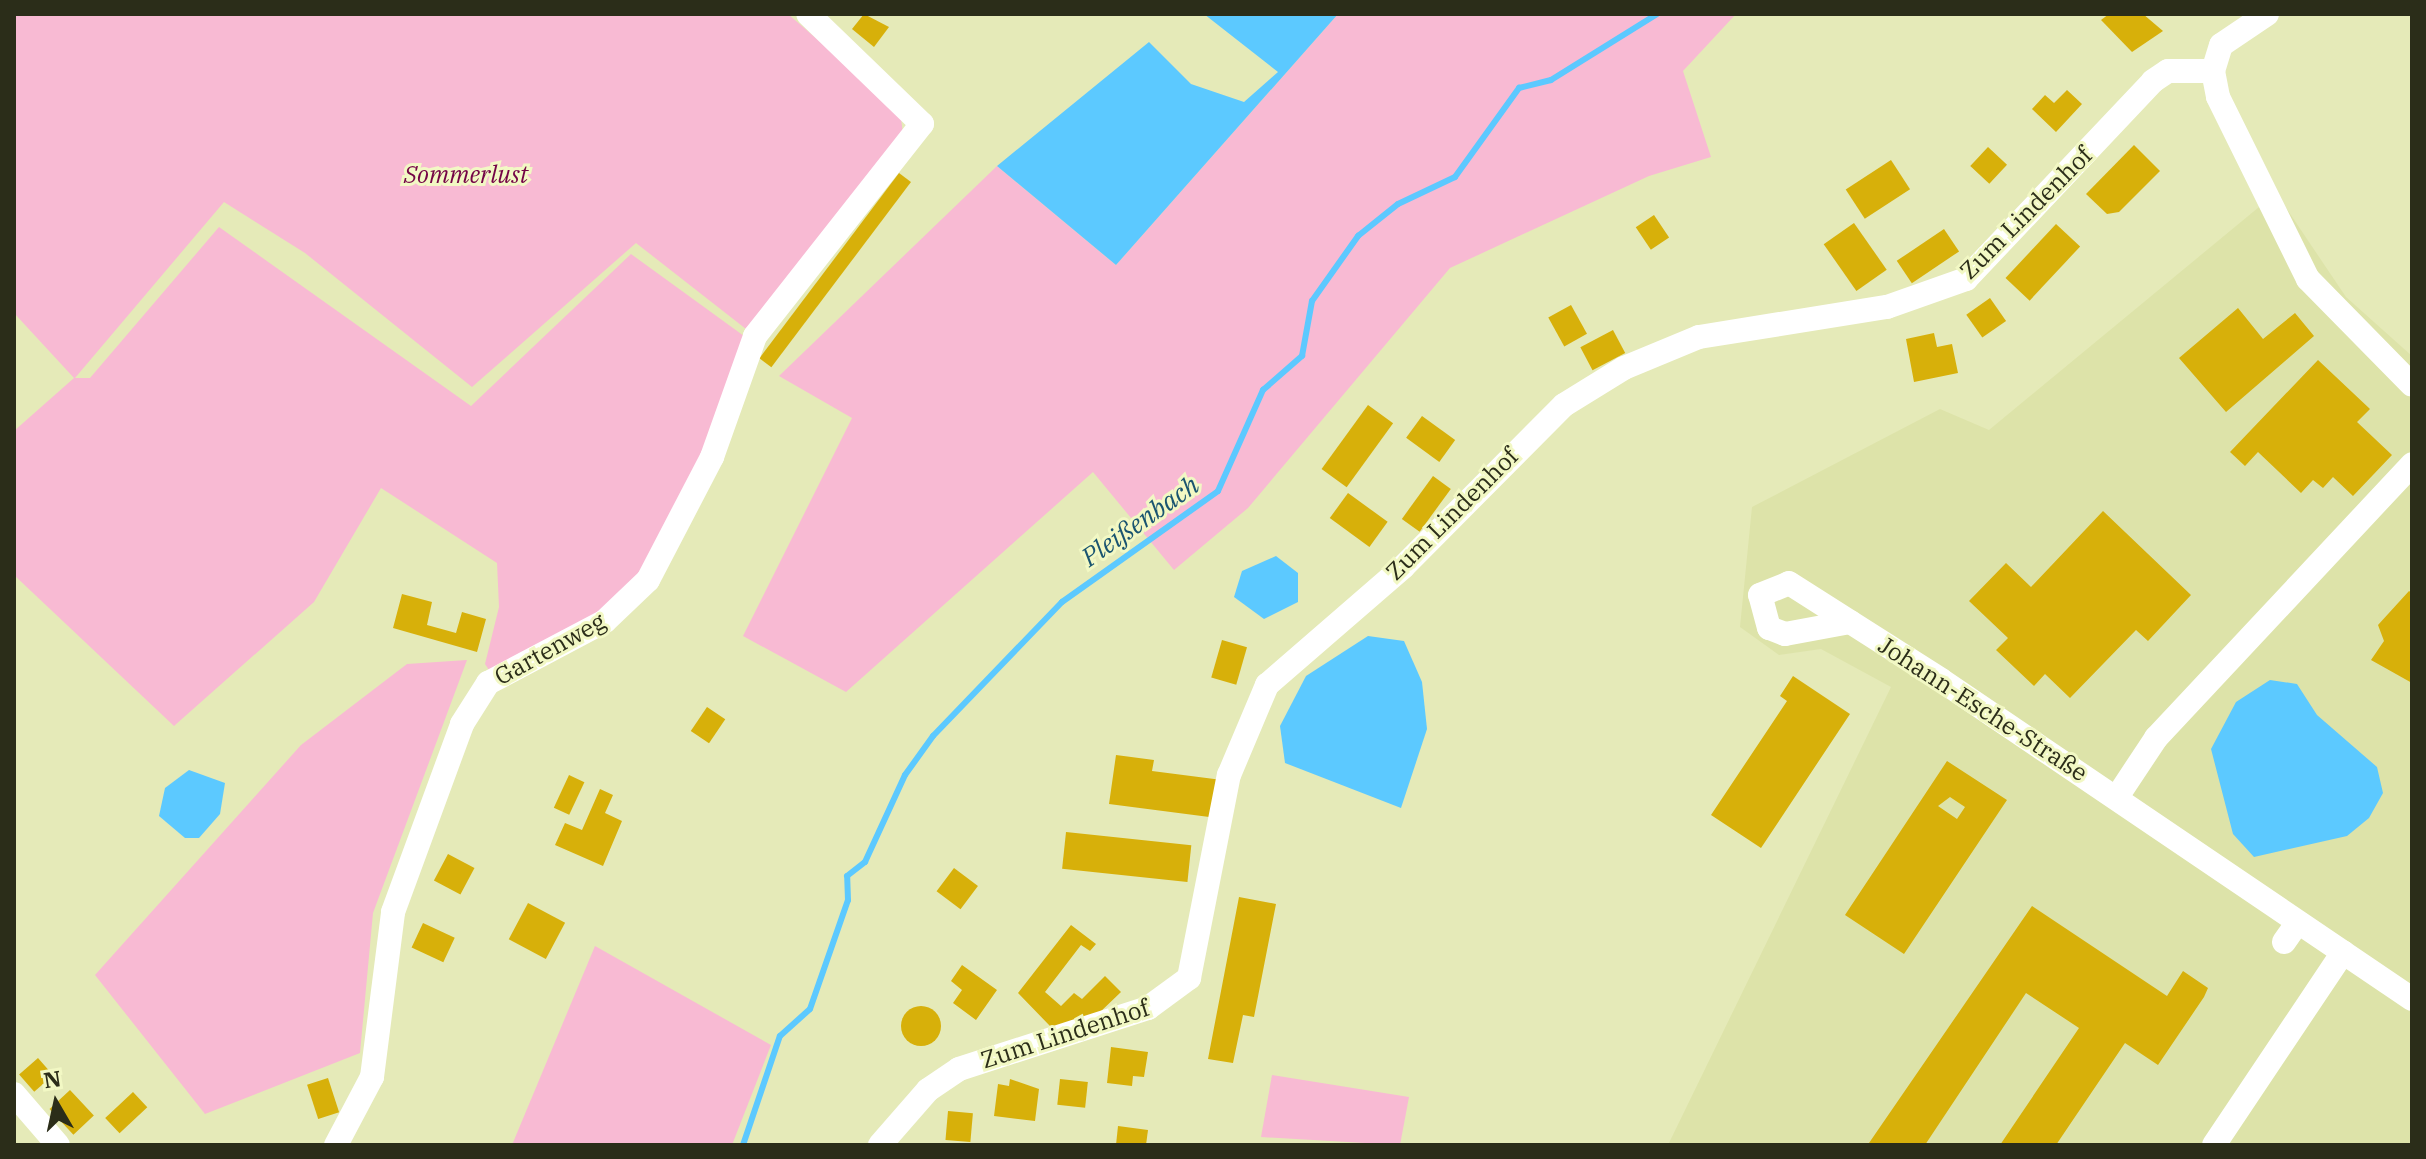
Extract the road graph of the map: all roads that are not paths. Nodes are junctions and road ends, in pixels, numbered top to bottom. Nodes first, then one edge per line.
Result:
1 (808, 14) edge
2 (2267, 14) edge
3 (2213, 71) junction
4 (2412, 385) edge
5 (2412, 464) edge
6 (1850, 622) dead end
7 (2117, 797) junction
8 (2298, 922) junction
9 (2284, 942) dead end
10 (2343, 952) junction
11 (2412, 999) edge
12 (14, 1094) edge
13 (58, 1145) edge
14 (336, 1145) edge
15 (880, 1145) edge
16 (2214, 1145) edge

1 - 14 street, Gartenweg
2 - 3 street
3 - 4 street
3 - 15 street, Zum Lindenhof
5 - 7 street
6 - 7 street, Johann-Esche-Straße
7 - 8 street, Johann-Esche-Straße
8 - 9 street
8 - 10 street, Johann-Esche-Straße
10 - 11 street, Johann-Esche-Straße
10 - 16 street
12 - 13 street

